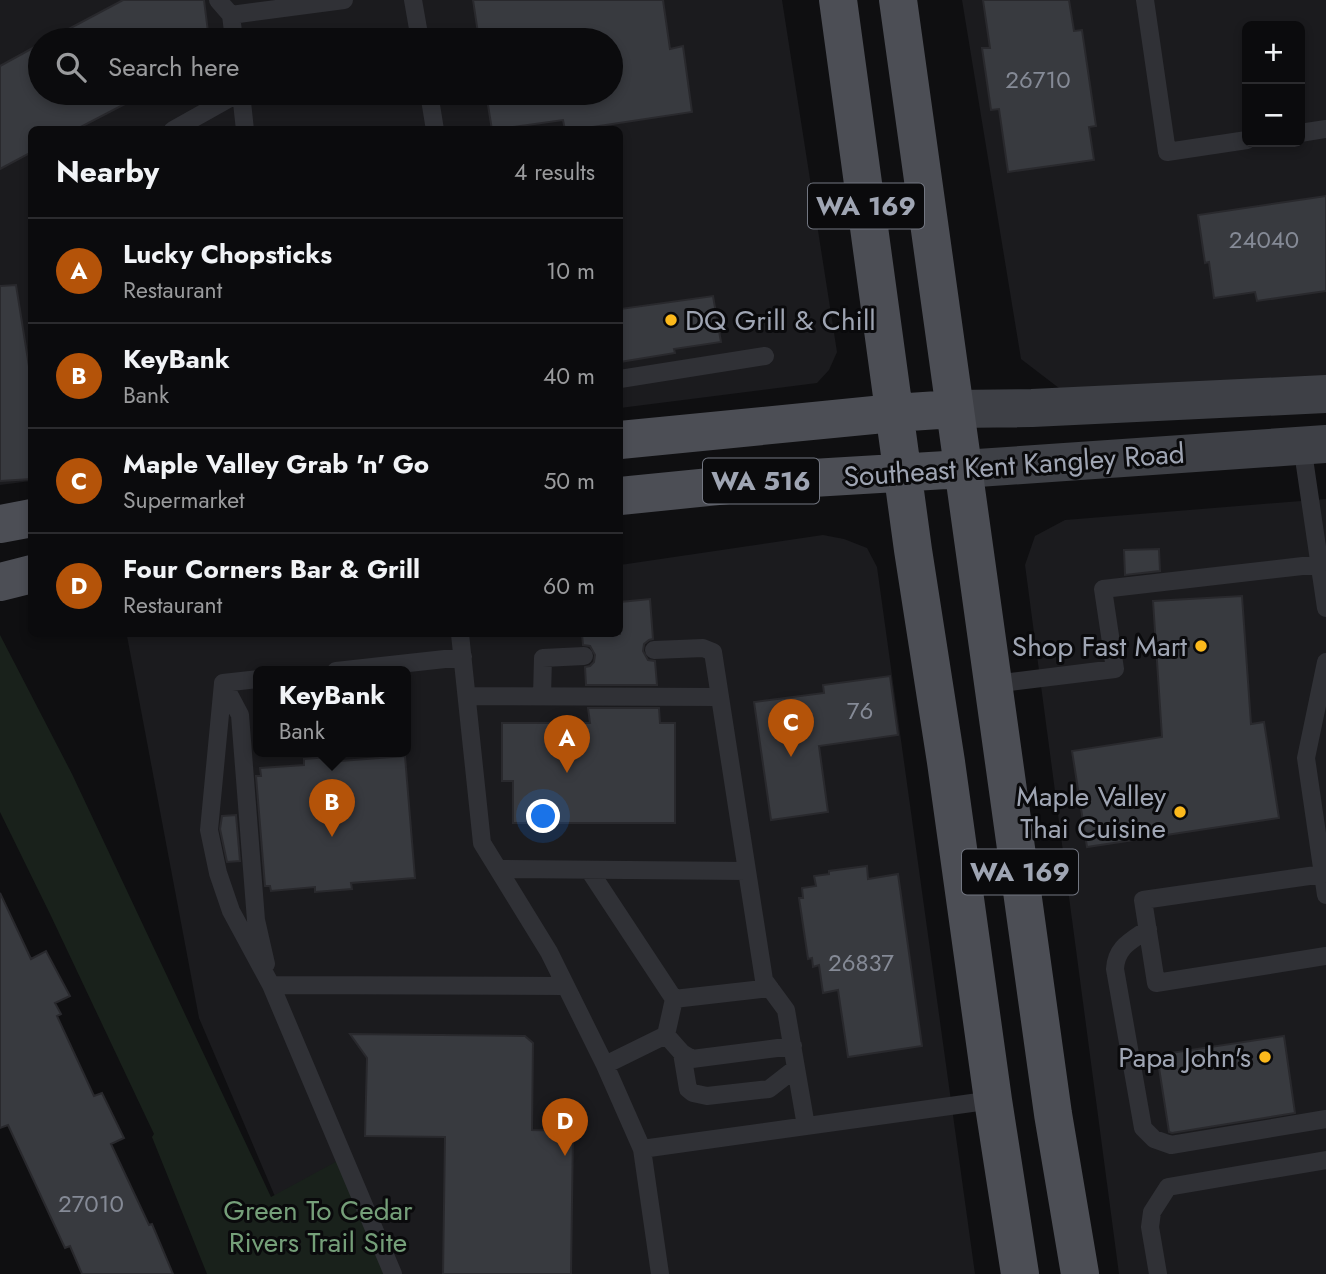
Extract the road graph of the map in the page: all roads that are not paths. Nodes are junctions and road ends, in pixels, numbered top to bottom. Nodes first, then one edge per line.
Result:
1 (218, 0) edge
2 (344, 0) edge
3 (413, 0) edge
4 (838, 0) edge
5 (898, 0) edge
6 (1145, 0) edge
7 (231, 15) junction
8 (233, 28) edge
9 (418, 28) edge
10 (218, 105) edge
11 (242, 105) edge
12 (431, 105) edge
13 (180, 126) edge
14 (244, 126) edge
15 (434, 126) edge
16 (1326, 129) edge
17 (1305, 132) edge
18 (1242, 142) edge
19 (765, 356) dead end
20 (623, 379) edge
21 (1326, 394) edge
22 (954, 409) junction
23 (894, 413) junction
24 (623, 440) edge
25 (1314, 445) edge
26 (964, 469) junction
27 (902, 474) junction
28 (623, 496) edge
29 (28, 519) edge
30 (0, 524) edge
31 (1320, 564) junction
32 (28, 575) edge
33 (0, 582) edge
34 (1326, 608) edge
35 (460, 637) edge
36 (654, 650) dead end
37 (584, 656) dead end
38 (463, 657) junction
39 (1326, 662) edge
40 (381, 666) edge
41 (253, 680) edge
42 (223, 683) junction
43 (994, 684) junction
44 (467, 695) junction
45 (542, 695) junction
46 (720, 697) junction
47 (1317, 743) edge
48 (498, 869) junction
49 (589, 870) junction
50 (747, 871) junction
51 (1323, 874) junction
52 (1326, 895) edge
53 (1148, 929) junction
54 (1326, 956) edge
55 (271, 985) junction
56 (565, 986) junction
57 (770, 988) junction
58 (674, 999) junction
59 (666, 1035) junction
60 (793, 1046) junction
61 (682, 1052) junction
62 (604, 1065) junction
63 (796, 1068) junction
64 (993, 1100) junction
65 (1326, 1119) edge
66 (806, 1126) junction
67 (642, 1149) junction
68 (1326, 1160) edge
69 (393, 1274) edge
70 (660, 1274) edge
71 (1020, 1274) edge
72 (1080, 1274) edge
73 (1158, 1274) edge

1 - 7 lane
2 - 7 lane
3 - 9 lane
4 - 23 main road, WA 169
5 - 22 main road, WA 169
6 - 18 lane
7 - 8 lane
10 - 13 lane
11 - 14 lane
12 - 15 lane
16 - 17 lane
19 - 20 lane
21 - 22 main road, Southeast Kent Kangley Road
22 - 23 main road, Southeast Kent Kangley Road / WA 516
22 - 26 main road, WA 169
23 - 24 main road, Southeast Kent Kangley Road / WA 516
23 - 27 main road, WA 169
25 - 26 main road, Southeast Kent Kangley Road
25 - 31 lane
26 - 27 main road, Southeast Kent Kangley Road / WA 516
26 - 43 main road, WA 169
27 - 28 main road, Southeast Kent Kangley Road / WA 516
27 - 64 main road, WA 169
29 - 30 main road
31 - 34 lane
31 - 43 lane
32 - 33 main road
35 - 38 lane
36 - 46 lane
37 - 45 lane
38 - 40 lane
38 - 44 lane
39 - 47 lane
41 - 42 lane
42 - 55 lane
42 - 55 lane
43 - 72 main road, WA 169
44 - 45 lane
44 - 48 lane
45 - 46 lane
46 - 50 lane
47 - 51 lane
48 - 49 lane
48 - 56 lane
49 - 50 lane
49 - 58 lane
50 - 57 lane
51 - 52 lane
51 - 53 lane
53 - 54 lane
53 - 65 lane
55 - 56 lane
55 - 69 lane
56 - 62 lane
57 - 58 lane
57 - 60 lane
58 - 59 lane
59 - 61 lane
59 - 62 lane
60 - 61 lane
60 - 63 lane
61 - 63 lane
62 - 67 lane
63 - 66 lane
64 - 66 lane
64 - 71 main road, WA 169
66 - 67 lane
67 - 70 lane
68 - 73 lane

